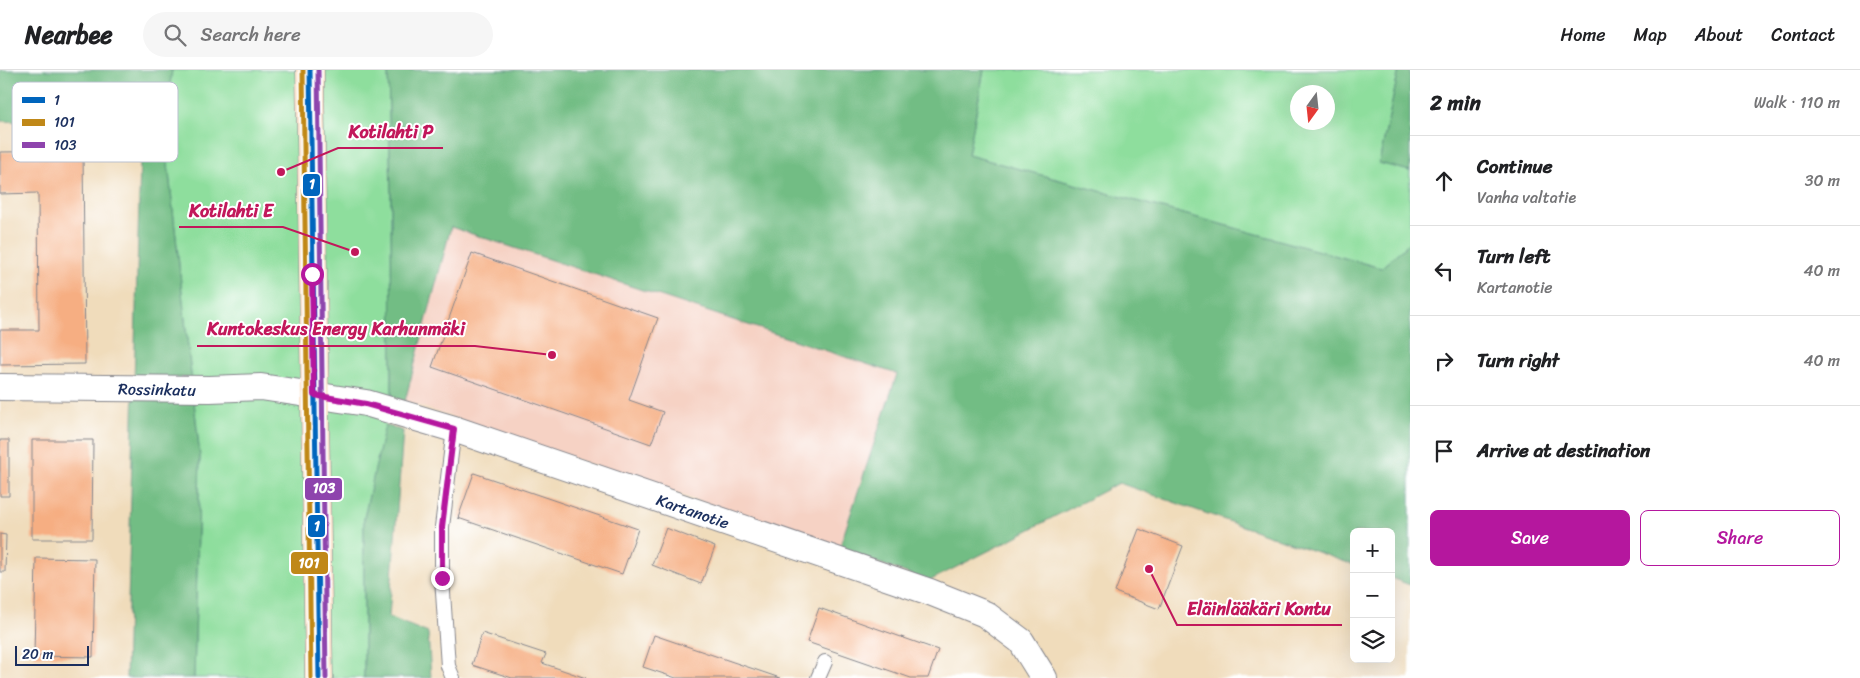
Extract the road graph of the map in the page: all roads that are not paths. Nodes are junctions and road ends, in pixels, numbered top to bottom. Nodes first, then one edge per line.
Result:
1 (310, 70) edge
2 (0, 387) edge
3 (314, 395) junction
4 (454, 429) junction
5 (825, 662) dead end
6 (319, 678) edge
7 (453, 678) edge
8 (818, 678) edge
9 (1044, 678) edge

1 - 3 main road
2 - 3 street, Rossinkatu
3 - 4 street, Kartanotie
3 - 6 main road
4 - 7 lane
4 - 9 street, Kartanotie
5 - 8 lane

